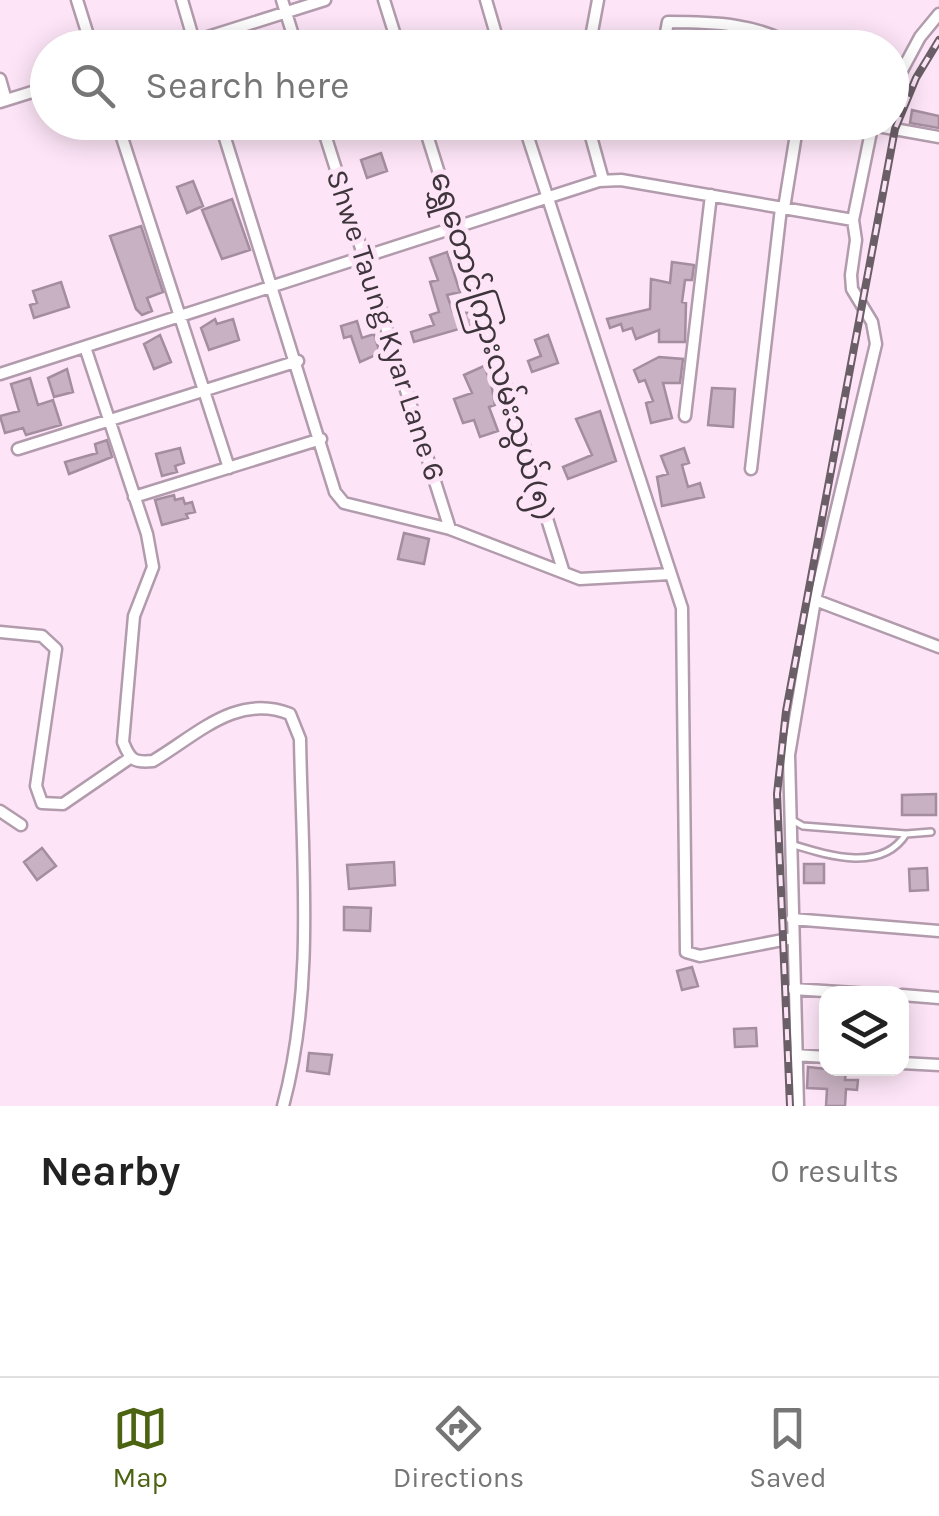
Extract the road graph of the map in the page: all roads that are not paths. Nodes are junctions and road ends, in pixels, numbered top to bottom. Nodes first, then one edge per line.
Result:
1 (77, 0) edge
2 (182, 0) edge
3 (282, 0) edge
4 (325, 0) edge
5 (384, 0) edge
6 (486, 0) edge
7 (598, 0) edge
8 (286, 12) junction
9 (939, 14) edge
10 (733, 26) junction
11 (86, 30) edge
12 (191, 30) edge
13 (235, 30) edge
14 (292, 30) edge
15 (393, 30) edge
16 (495, 30) edge
17 (592, 30) edge
18 (666, 30) edge
19 (733, 30) edge
20 (760, 30) edge
21 (909, 57) edge
22 (0, 79) edge
23 (30, 93) edge
24 (3, 101) edge
25 (909, 131) edge
26 (939, 136) edge
27 (122, 140) edge
28 (226, 140) edge
29 (327, 140) edge
30 (429, 140) edge
31 (528, 140) edge
32 (592, 140) edge
33 (795, 140) edge
34 (869, 140) edge
35 (603, 180) junction
36 (710, 196) junction
37 (546, 198) junction
38 (782, 208) junction
39 (853, 220) junction
40 (456, 228) junction
41 (365, 258) junction
42 (273, 287) junction
43 (180, 317) junction
44 (85, 347) junction
45 (298, 361) junction
46 (0, 374) edge
47 (204, 392) junction
48 (685, 416) dead end
49 (110, 422) junction
50 (321, 440) junction
51 (18, 449) dead end
52 (228, 468) junction
53 (751, 470) dead end
54 (134, 497) junction
55 (450, 528) junction
56 (563, 570) junction
57 (670, 574) junction
58 (815, 600) junction
59 (0, 632) edge
60 (939, 647) edge
61 (130, 758) junction
62 (0, 810) edge
63 (792, 819) junction
64 (21, 826) dead end
65 (931, 832) dead end
66 (906, 834) junction
67 (791, 844) junction
68 (792, 919) junction
69 (939, 931) edge
70 (793, 938) junction
71 (793, 989) junction
72 (819, 991) edge
73 (909, 996) edge
74 (939, 998) edge
75 (796, 1055) junction
76 (819, 1057) edge
77 (909, 1063) edge
78 (939, 1065) edge
79 (283, 1106) edge
80 (798, 1106) edge

1 - 11 street
2 - 12 street
3 - 8 street
4 - 8 street
5 - 15 street
6 - 16 street
7 - 17 street
8 - 13 street
8 - 14 street
9 - 21 street
10 - 18 street
10 - 19 street
10 - 20 street
22 - 24 street
23 - 24 street
25 - 26 street
27 - 43 street
28 - 42 street
29 - 41 street, Shwe Taung Kyar Lane 6
30 - 40 street, ရွှေတောင်ကြားလမ်းသွယ်(၅)
31 - 37 street
32 - 35 street
33 - 38 street
34 - 39 street
35 - 36 street
35 - 37 street
36 - 38 street
36 - 48 street
37 - 40 street
37 - 57 street
38 - 39 street
38 - 53 street
39 - 58 street
40 - 41 street
40 - 56 street, ရွှေတောင်ကြားလမ်းသွယ်(၅)
41 - 42 street
41 - 55 street, Shwe Taung Kyar Lane 6
42 - 43 street
42 - 45 street
43 - 44 street
43 - 47 street
44 - 46 street
44 - 49 street
45 - 47 street
45 - 50 street
47 - 49 street
47 - 52 street
49 - 51 street
49 - 54 street
50 - 52 street
50 - 55 street
52 - 54 street
54 - 61 street
55 - 56 street
56 - 57 street
57 - 70 street
58 - 60 street
58 - 63 street
59 - 61 street
61 - 79 street
62 - 64 street
63 - 66 lane
63 - 67 street
65 - 66 lane
66 - 67 lane
67 - 68 street
68 - 69 street
68 - 70 street
70 - 71 street
71 - 72 street
71 - 75 street
73 - 74 street
75 - 76 street
75 - 80 street
77 - 78 street

